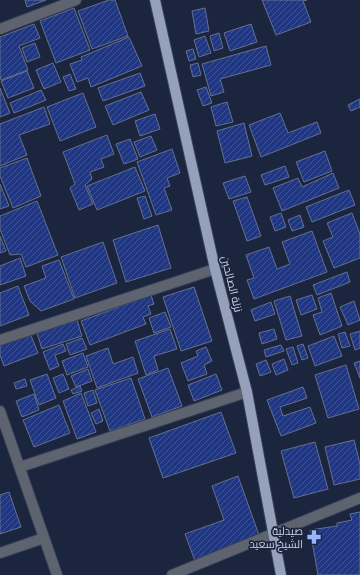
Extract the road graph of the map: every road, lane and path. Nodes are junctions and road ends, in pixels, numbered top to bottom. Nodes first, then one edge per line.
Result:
1 (76, 0) edge
2 (155, 0) edge
3 (0, 29) edge
4 (215, 269) junction
5 (0, 340) edge
6 (247, 392) junction
7 (0, 411) edge
8 (20, 467) junction
9 (360, 498) edge
10 (273, 533) junction
11 (44, 538) junction
12 (0, 553) edge
13 (57, 575) edge
14 (172, 575) edge
15 (281, 575) edge

1 - 3 street
2 - 4 main road, نزلة الصالحين
4 - 5 street
4 - 6 main road, نزلة الصالحين
6 - 8 street
6 - 10 main road, نزلة الصالحين
7 - 8 street
8 - 11 street
9 - 10 street
10 - 14 street
10 - 15 main road, نزلة الصالحين
11 - 12 street
11 - 13 street

